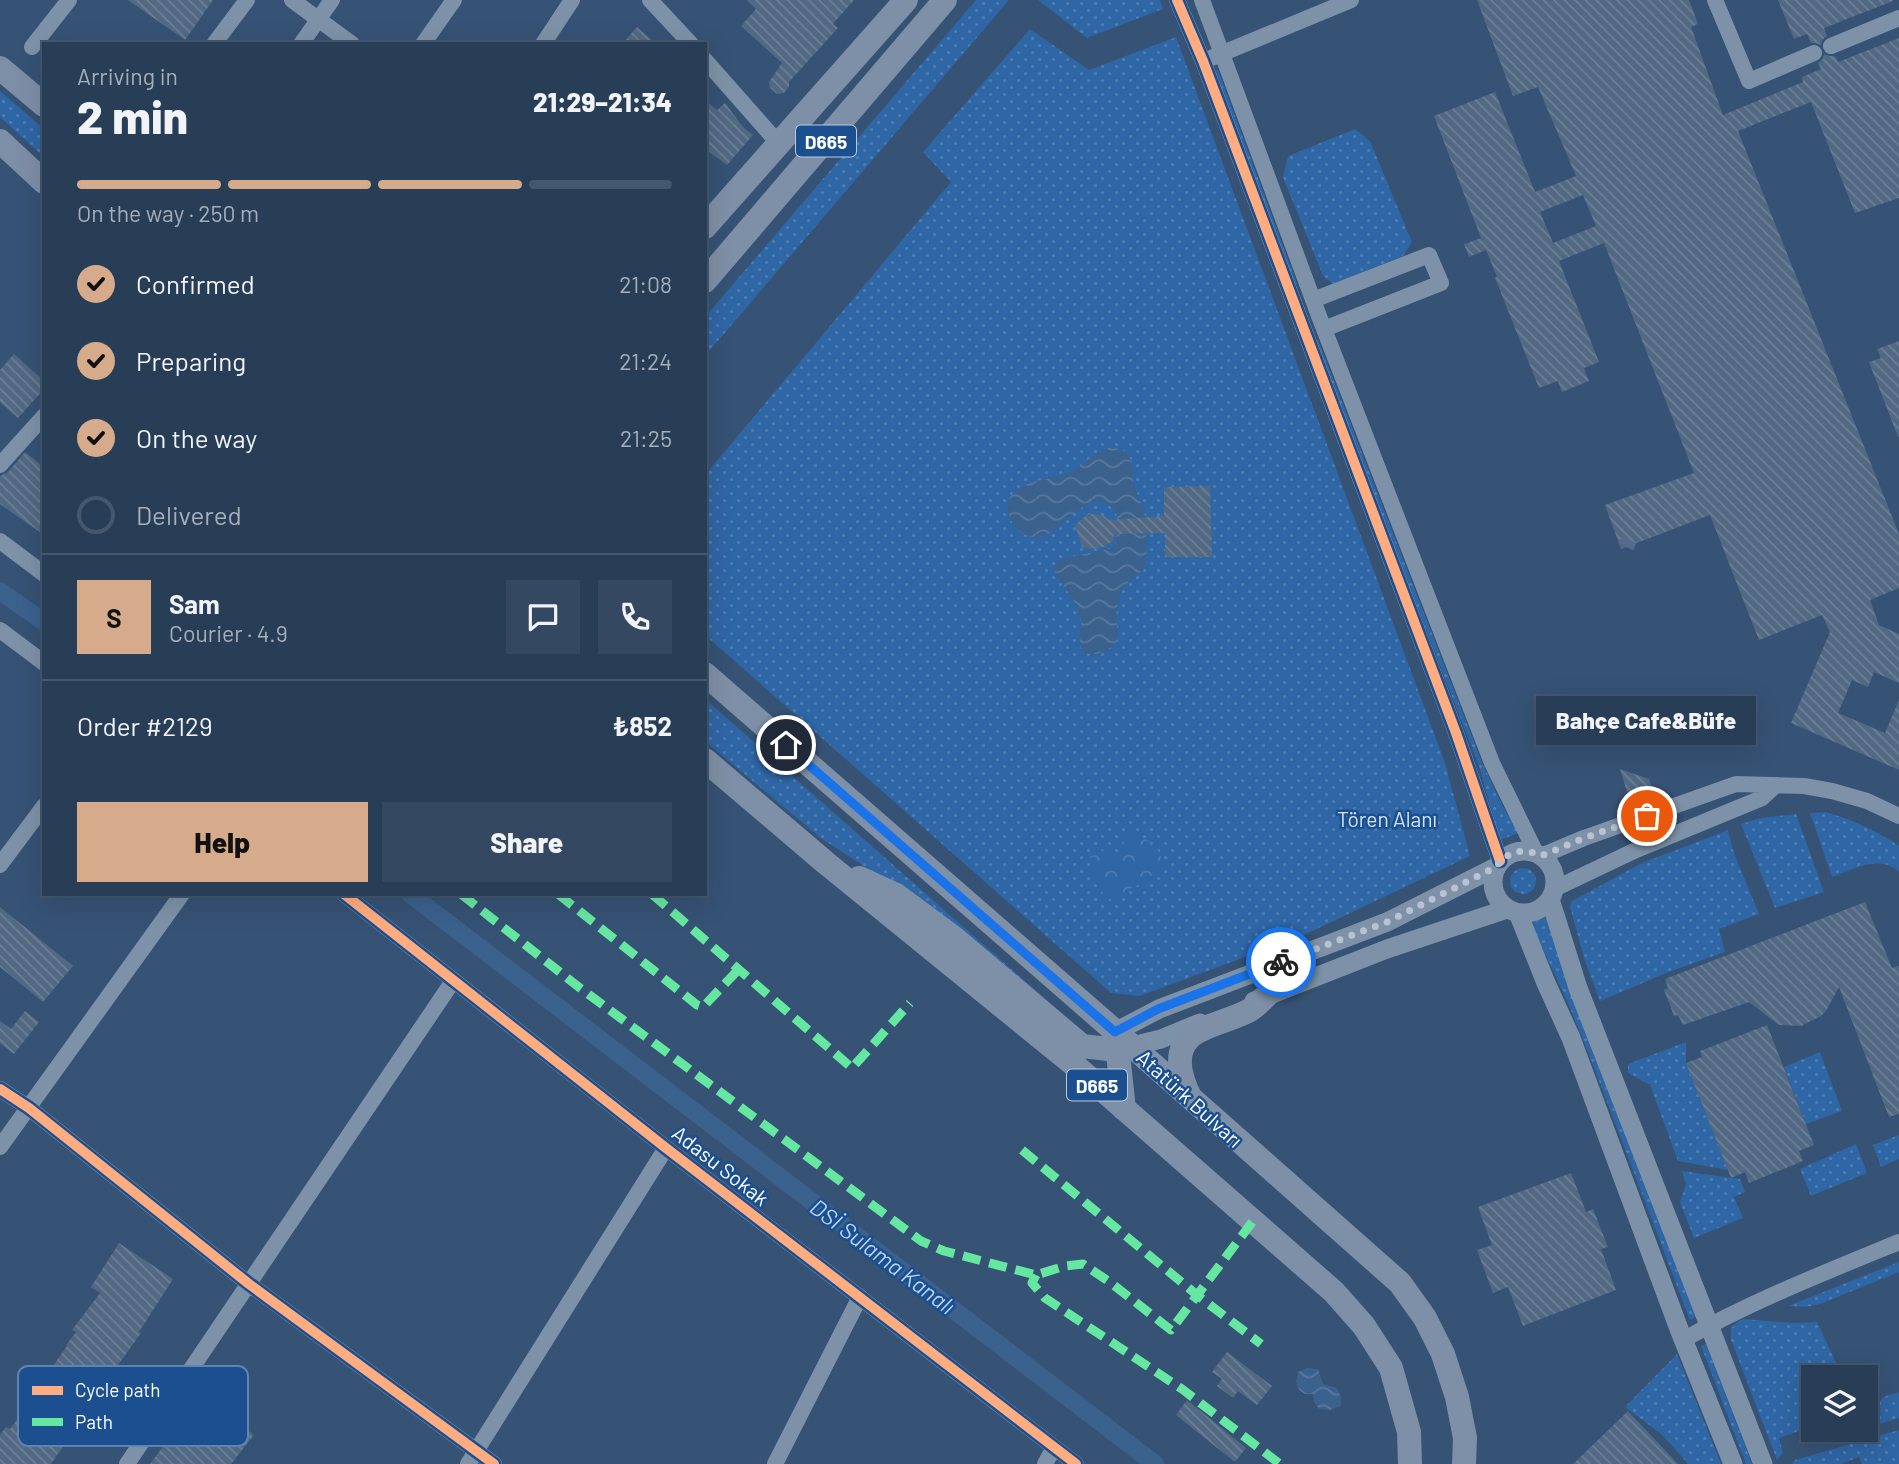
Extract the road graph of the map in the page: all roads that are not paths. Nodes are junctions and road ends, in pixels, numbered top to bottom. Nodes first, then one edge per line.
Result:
1 (69, 0) edge
2 (247, 0) edge
3 (292, 0) edge
4 (332, 0) edge
5 (454, 0) edge
6 (572, 0) edge
7 (650, 0) edge
8 (906, 0) edge
9 (945, 0) edge
10 (1177, 0) edge
11 (1202, 0) edge
12 (1351, 0) edge
13 (1715, 0) edge
14 (1899, 18) edge
15 (318, 20) junction
16 (674, 37) edge
17 (216, 42) edge
18 (302, 42) edge
19 (349, 42) edge
20 (424, 42) edge
21 (543, 42) edge
22 (1831, 46) dead end
23 (32, 47) dead end
24 (1814, 53) dead end
25 (1222, 54) junction
26 (1203, 61) junction
27 (707, 62) edge
28 (0, 68) edge
29 (42, 103) edge
30 (0, 141) edge
31 (780, 145) junction
32 (42, 180) edge
33 (707, 225) edge
34 (707, 279) edge
35 (1318, 315) junction
36 (1301, 323) junction
37 (42, 418) edge
38 (0, 465) edge
39 (0, 541) edge
40 (42, 572) edge
41 (0, 630) edge
42 (42, 662) edge
43 (707, 676) edge
44 (707, 762) edge
45 (1776, 785) junction
46 (1712, 792) junction
47 (42, 809) edge
48 (1898, 815) edge
49 (1720, 816) junction
50 (1538, 854) junction
51 (826, 863) junction
52 (1498, 864) junction
53 (0, 865) edge
54 (1552, 894) junction
55 (181, 896) edge
56 (347, 896) edge
57 (1513, 911) junction
58 (453, 981) junction
59 (1266, 996) junction
60 (1121, 1042) junction
61 (0, 1088) edge
62 (1190, 1098) junction
63 (29, 1108) junction
64 (1125, 1109) junction
65 (0, 1147) edge
66 (666, 1148) junction
67 (1899, 1242) edge
68 (249, 1284) junction
69 (860, 1297) junction
70 (1709, 1325) junction
71 (1683, 1340) junction
72 (193, 1366) edge
73 (139, 1446) edge
74 (1054, 1447) junction
75 (472, 1457) edge
76 (127, 1464) edge
77 (494, 1464) edge
78 (775, 1464) edge
79 (1045, 1464) edge
80 (1076, 1464) edge
81 (1410, 1464) edge
82 (1464, 1464) edge
83 (1733, 1464) edge
84 (1763, 1464) edge

1 - 23 street
2 - 17 street
3 - 15 street
4 - 15 street
5 - 20 street
6 - 21 street
7 - 16 street
8 - 31 highway, D665
9 - 34 highway, D665
10 - 26 street
11 - 25 street
12 - 25 street
13 - 24 street
14 - 22 street
15 - 18 street
15 - 19 street
25 - 26 street
25 - 35 street
26 - 36 street
27 - 31 street
28 - 29 main road
30 - 32 main road
31 - 33 highway, D665
35 - 35 street
35 - 36 street
35 - 50 street
36 - 52 street
37 - 38 street
39 - 40 street
41 - 42 street
43 - 60 highway, Atatürk Bulvarı / D665
44 - 51 highway, D665
45 - 46 street
45 - 48 street
45 - 49 street
46 - 49 street
46 - 50 street
47 - 53 street
49 - 54 street
50 - 52 street
50 - 54 street
51 - 60 highway
51 - 64 highway, D665
52 - 57 street
52 - 60 street
54 - 57 street
54 - 70 street
55 - 63 street
56 - 58 street, Adasu Sokak
57 - 59 street
57 - 71 street
58 - 66 street, Adasu Sokak
58 - 68 street
59 - 60 street
59 - 62 highway
60 - 62 highway, Atatürk Bulvarı / D665
60 - 64 highway
61 - 63 street
62 - 82 highway, Atatürk Bulvarı / D665
63 - 65 street
63 - 68 street
64 - 81 highway, D665
66 - 69 street, Adasu Sokak
66 - 75 street
67 - 70 street
68 - 72 street
68 - 75 street
69 - 74 street, Adasu Sokak
69 - 78 street
70 - 71 street
70 - 84 street
71 - 83 street
73 - 76 street
74 - 79 street
74 - 80 street, Adasu Sokak
75 - 77 street

